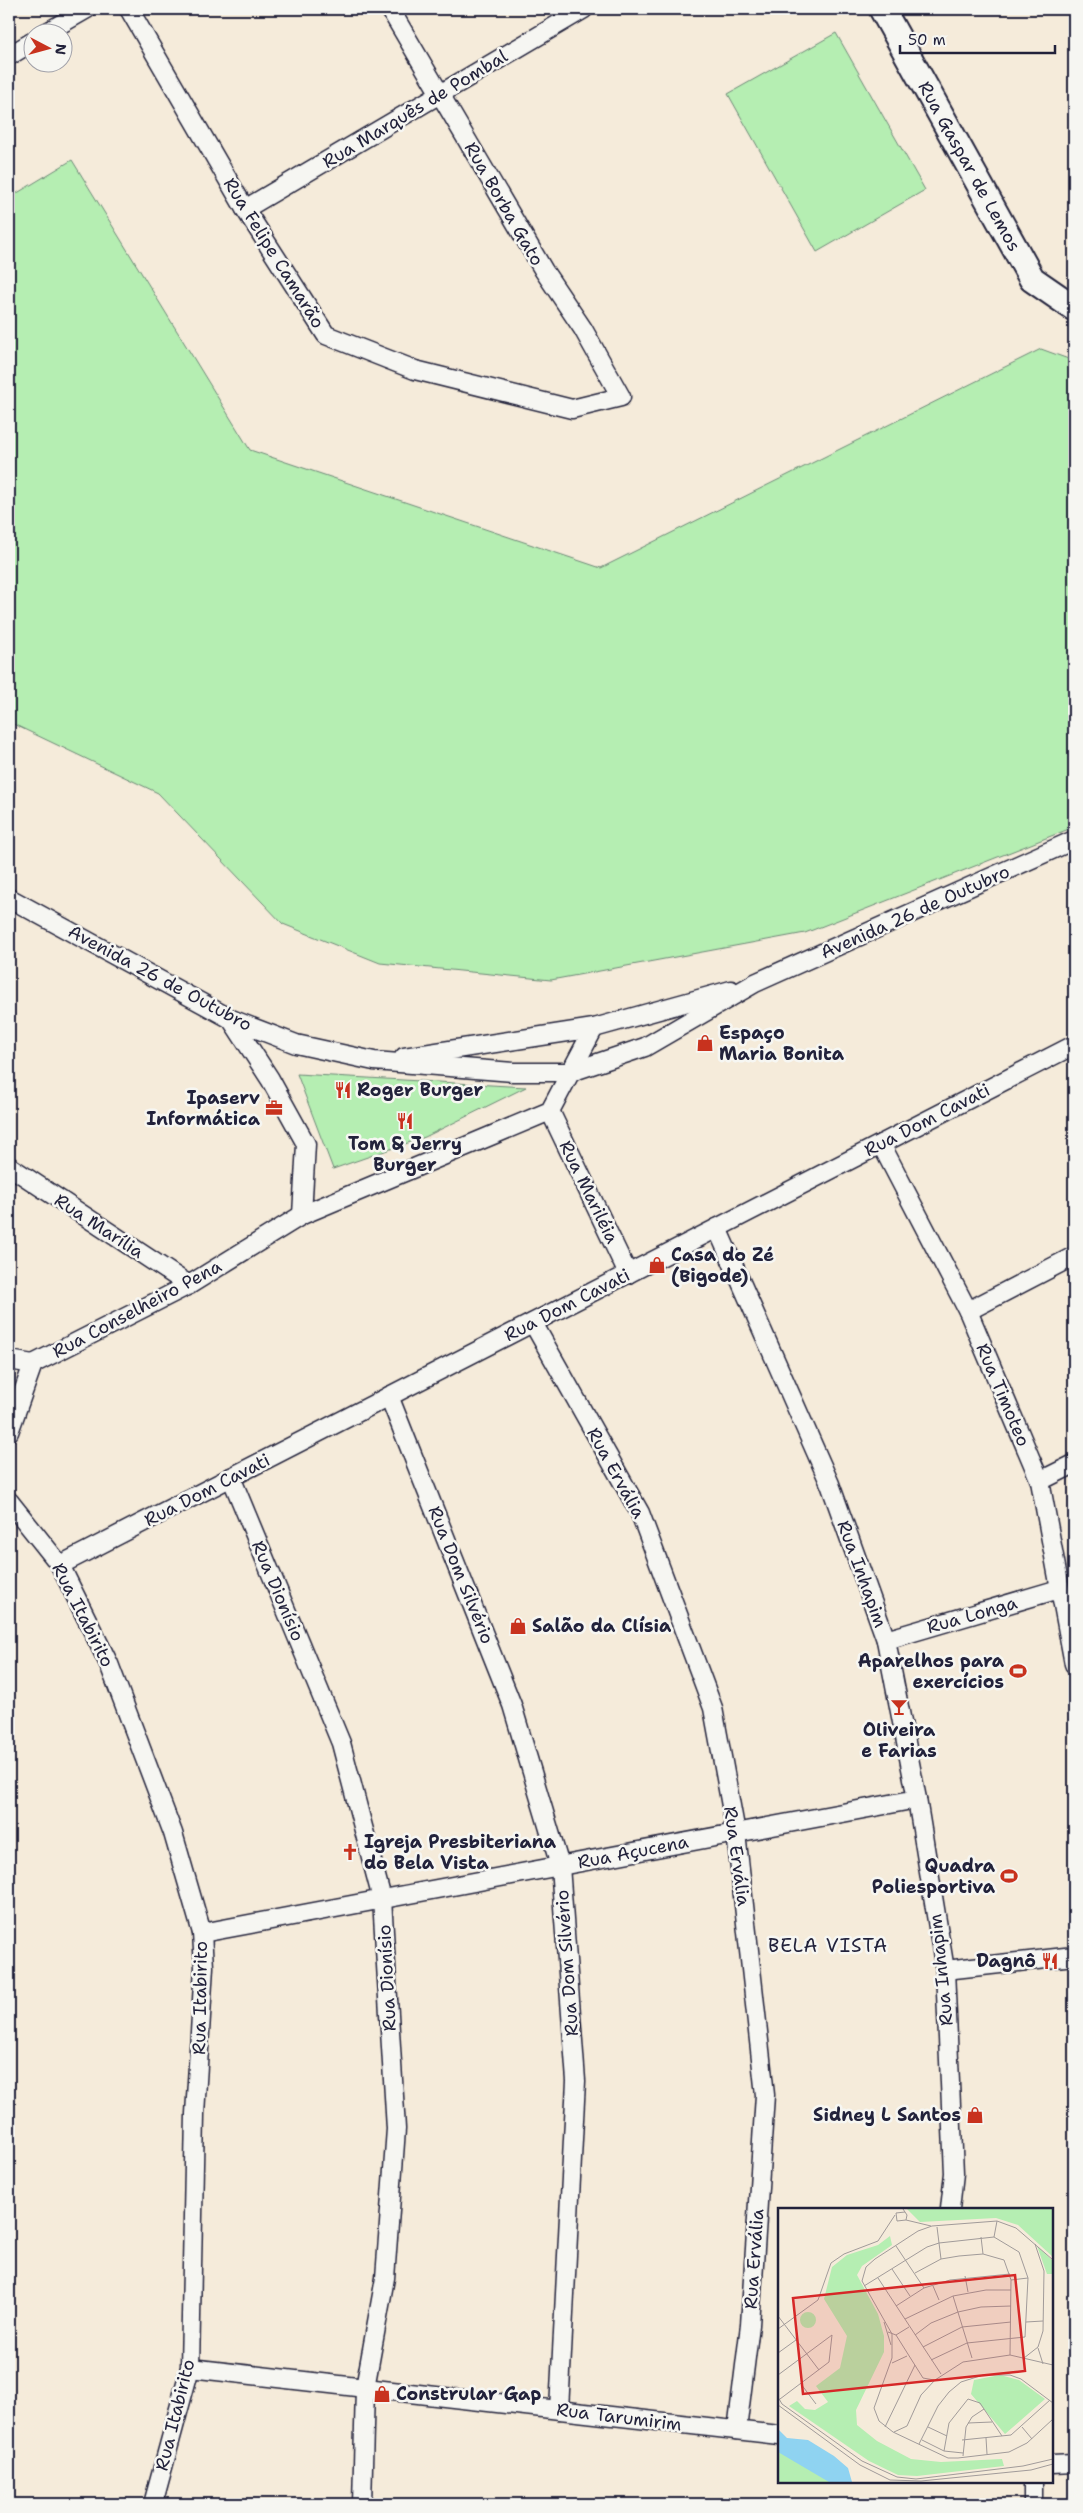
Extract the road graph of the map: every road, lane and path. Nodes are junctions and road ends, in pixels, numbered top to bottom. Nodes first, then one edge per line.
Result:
1 (87, 9) edge
2 (129, 9) edge
3 (390, 9) edge
4 (584, 9) edge
5 (882, 9) edge
6 (65, 22) edge
7 (22, 48) edge
8 (9, 56) edge
9 (440, 95) junction
10 (245, 209) junction
11 (1074, 308) edge
12 (621, 397) joint
13 (1074, 840) edge
14 (9, 898) edge
15 (755, 983) junction
16 (231, 1019) junction
17 (594, 1028) junction
18 (1074, 1045) edge
19 (374, 1061) junction
20 (571, 1072) junction
21 (550, 1111) junction
22 (881, 1144) junction
23 (9, 1166) edge
24 (302, 1215) junction
25 (717, 1228) junction
26 (1074, 1256) edge
27 (628, 1274) junction
28 (189, 1285) junction
29 (968, 1311) junction
30 (533, 1323) junction
31 (9, 1360) edge
32 (33, 1364) junction
33 (390, 1396) junction
34 (9, 1432) edge
35 (1074, 1464) edge
36 (231, 1477) junction
37 (1040, 1481) junction
38 (9, 1501) edge
39 (60, 1565) junction
40 (1059, 1589) junction
41 (886, 1640) junction
42 (1074, 1664) edge
43 (917, 1799) junction
44 (736, 1833) junction
45 (560, 1866) junction
46 (382, 1899) junction
47 (202, 1933) junction
48 (1074, 1956) edge
49 (945, 1970) junction
50 (950, 2208) edge
51 (190, 2368) junction
52 (365, 2388) junction
53 (559, 2410) junction
54 (737, 2430) junction
55 (778, 2435) edge
56 (1074, 2463) edge
57 (1053, 2464) edge
58 (1033, 2483) edge
59 (152, 2504) edge
60 (362, 2504) edge
61 (1033, 2504) edge

1 - 6 street
2 - 10 street, Rua Felipe Camarão
3 - 9 street, Rua Borba Gato
4 - 9 street, Rua Marquês de Pombal
5 - 11 main road, Rua Gaspar de Lemos
7 - 8 street
9 - 10 street, Rua Marquês de Pombal
9 - 12 street, Rua Borba Gato
10 - 12 street, Rua Felipe Camarão
13 - 15 street, Avenida 26 de Outubro
14 - 16 street, Avenida 26 de Outubro
15 - 17 street, Avenida 26 de Outubro
15 - 20 street, Avenida 26 de Outubro
16 - 19 street, Avenida 26 de Outubro
16 - 24 street
17 - 19 street, Avenida 26 de Outubro
17 - 20 street
18 - 22 street, Rua Dom Cavati
19 - 20 street, Avenida 26 de Outubro
20 - 21 street
21 - 24 street, Rua Conselheiro Pena
21 - 27 street, Rua Mariléia
22 - 25 street, Rua Dom Cavati
22 - 29 street, Rua Timoteo
23 - 28 street, Rua Marília
24 - 28 street, Rua Conselheiro Pena
25 - 27 street, Rua Dom Cavati
25 - 41 street, Rua Inhapim
26 - 29 street
27 - 30 street, Rua Dom Cavati
28 - 32 street, Rua Conselheiro Pena
29 - 37 street, Rua Timoteo
30 - 33 street, Rua Dom Cavati
30 - 44 street, Rua Ervália
31 - 32 street
32 - 34 street, Rua Conselheiro Pena
33 - 36 street, Rua Dom Cavati
33 - 45 street, Rua Dom Silvério
35 - 37 street
36 - 39 street, Rua Dom Cavati
36 - 46 street, Rua Dionísio
37 - 40 street, Rua Timoteo
38 - 39 street, Rua Itabirito
39 - 47 street, Rua Itabirito
40 - 41 street, Rua Longa
40 - 42 street, Rua Timoteo
41 - 43 street, Rua Inhapim
43 - 44 street, Rua Açucena
43 - 49 street, Rua Inhapim
44 - 45 street, Rua Açucena
44 - 54 street, Rua Ervália
45 - 46 street, Rua Açucena
45 - 53 street, Rua Dom Silvério
46 - 47 street, Rua Açucena
46 - 52 street, Rua Dionísio
47 - 51 street, Rua Itabirito
48 - 49 street
49 - 50 street, Rua Inhapim
51 - 52 street, Rua Tarumirim
51 - 59 street, Rua Itabirito
52 - 53 street, Rua Tarumirim
52 - 60 street, Rua Dionísio
53 - 54 street, Rua Tarumirim
54 - 55 street, Rua Tarumirim
56 - 57 street
58 - 61 street

